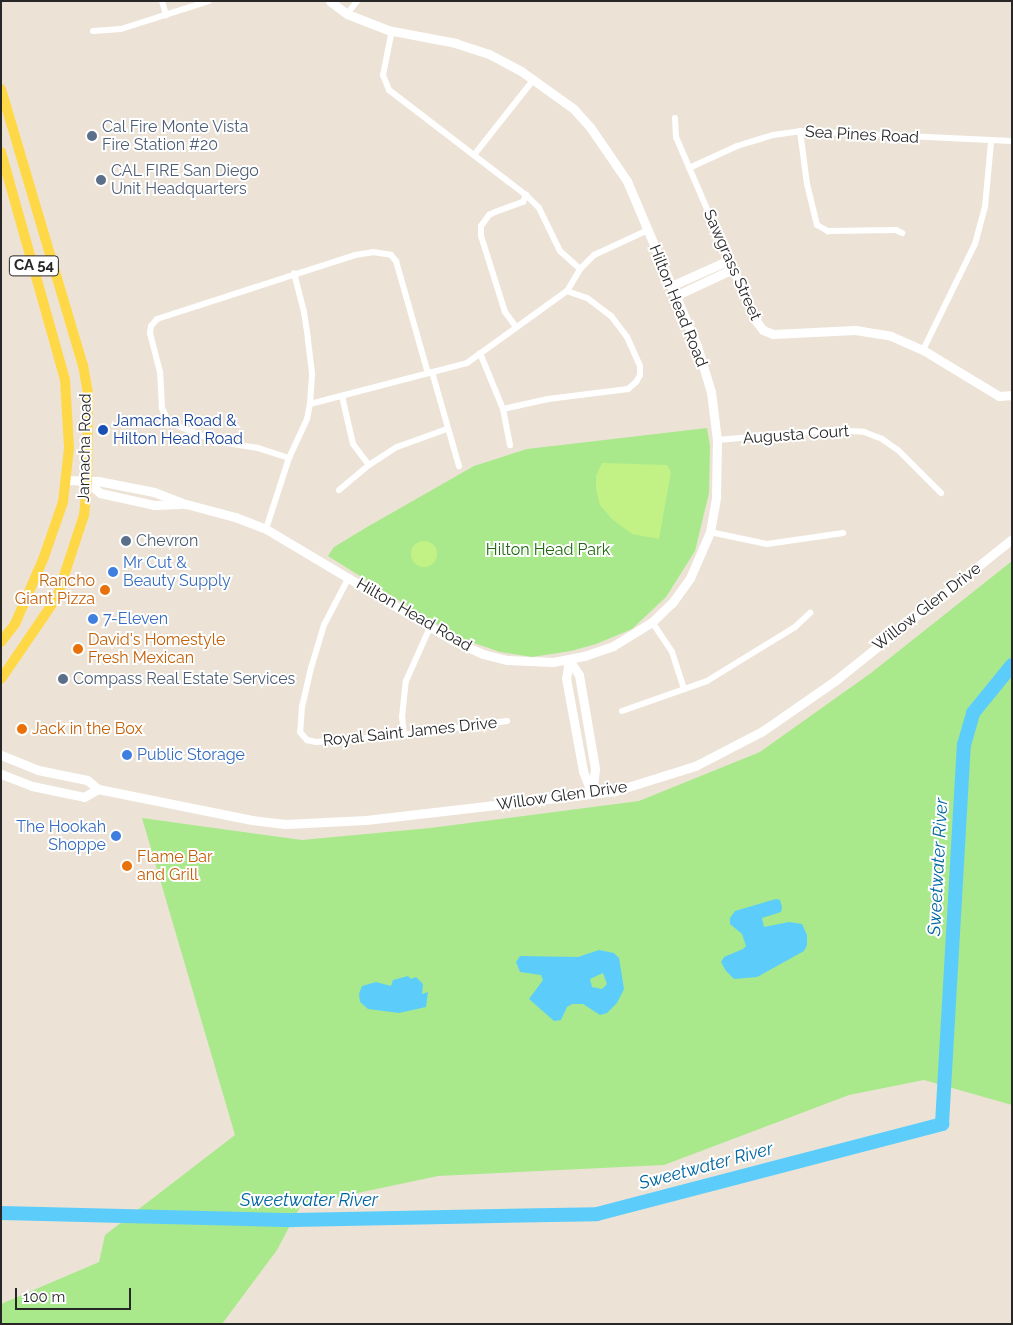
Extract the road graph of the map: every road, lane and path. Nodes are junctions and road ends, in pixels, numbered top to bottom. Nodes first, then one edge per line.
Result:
1 (162, 1) edge
2 (210, 1) edge
3 (330, 1) edge
4 (357, 1) edge
5 (348, 14) junction
6 (166, 15) junction
7 (392, 30) junction
8 (93, 31) dead end
9 (534, 79) junction
10 (1, 88) edge
11 (675, 118) dead end
12 (800, 132) junction
13 (1012, 141) edge
14 (991, 142) junction
15 (1, 152) edge
16 (474, 155) junction
17 (689, 168) junction
18 (526, 195) junction
19 (648, 230) junction
20 (902, 233) dead end
21 (729, 260) junction
22 (580, 269) junction
23 (733, 269) junction
24 (294, 273) junction
25 (671, 286) junction
26 (567, 291) junction
27 (675, 296) junction
28 (516, 327) junction
29 (923, 350) junction
30 (480, 353) junction
31 (430, 372) junction
32 (1012, 395) edge
33 (342, 396) junction
34 (310, 404) junction
35 (503, 409) junction
36 (447, 429) junction
37 (717, 440) junction
38 (510, 445) dead end
39 (289, 458) junction
40 (368, 465) junction
41 (459, 466) dead end
42 (66, 480) junction
43 (87, 482) junction
44 (338, 490) dead end
45 (941, 494) dead end
46 (266, 529) junction
47 (710, 532) junction
48 (842, 533) dead end
49 (1012, 539) edge
50 (349, 577) junction
51 (810, 614) dead end
52 (652, 622) junction
53 (430, 628) junction
54 (1, 642) edge
55 (569, 660) junction
56 (1, 679) edge
57 (684, 689) junction
58 (622, 711) dead end
59 (507, 721) dead end
60 (404, 735) junction
61 (1, 754) edge
62 (1, 774) edge
63 (98, 790) junction
64 (592, 794) junction

1 - 6 street
2 - 6 street
3 - 5 street, Hilton Head Road
4 - 5 street
5 - 7 street, Hilton Head Road
6 - 8 street
7 - 9 street, Hilton Head Road
7 - 16 street
9 - 16 street
9 - 19 street, Hilton Head Road
10 - 43 main road, Jamacha Road / CA 54
11 - 17 street, Sawgrass Street
12 - 14 street, Sea Pines Road
12 - 17 street, Sea Pines Road
12 - 20 street
13 - 14 street, Sea Pines Road
14 - 29 street
15 - 42 main road, Jamacha Road / CA 54
16 - 18 street
17 - 21 street, Sawgrass Street
18 - 22 street
18 - 28 street
19 - 22 street
19 - 25 street, Hilton Head Road
21 - 23 street, Sawgrass Street
21 - 25 street
22 - 26 street
23 - 27 street
23 - 29 street, Sawgrass Street
24 - 31 street
24 - 34 street
24 - 39 street
25 - 27 street, Hilton Head Road
26 - 28 street
26 - 35 street
27 - 37 street, Hilton Head Road
28 - 30 street
29 - 32 street, Sawgrass Street
30 - 31 street
30 - 35 street
31 - 33 street
31 - 36 street
33 - 34 street
33 - 40 street
34 - 39 street
35 - 38 street
36 - 40 street
36 - 41 street
37 - 45 street, Augusta Court
37 - 47 street, Hilton Head Road
39 - 46 street
40 - 44 street
42 - 43 street, Hilton Head Road
42 - 54 main road, Jamacha Road / CA 54
43 - 46 street, Hilton Head Road
43 - 56 main road, Jamacha Road / CA 54
46 - 50 street, Hilton Head Road
47 - 48 street
47 - 52 street, Hilton Head Road
49 - 64 street, Willow Glen Drive
50 - 53 street, Hilton Head Road
50 - 60 street, Royal Saint James Drive
51 - 57 street
52 - 55 street, Hilton Head Road
52 - 57 street
53 - 55 street, Hilton Head Road
53 - 60 street
55 - 64 street
57 - 58 street
59 - 60 street, Royal Saint James Drive
61 - 63 street, Willow Glen Drive
62 - 63 street, Willow Glen Drive
63 - 64 street, Willow Glen Drive

